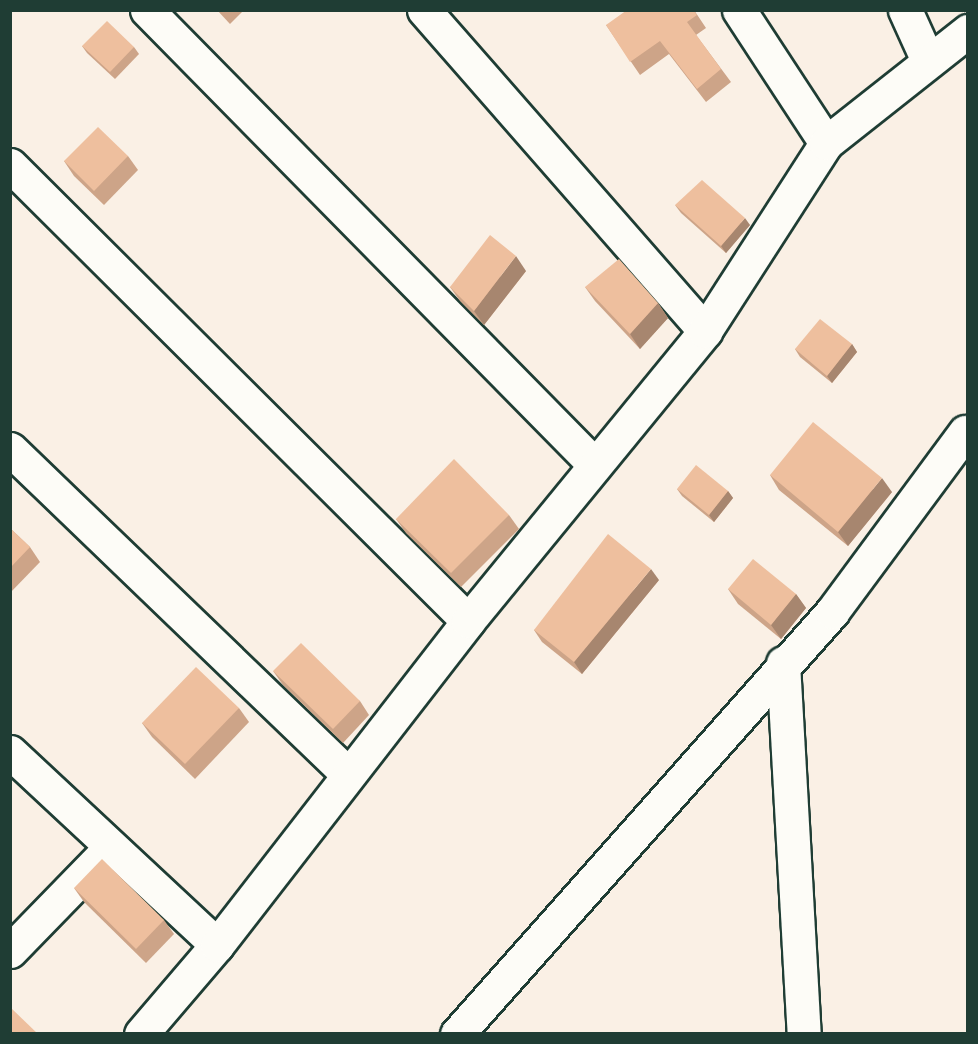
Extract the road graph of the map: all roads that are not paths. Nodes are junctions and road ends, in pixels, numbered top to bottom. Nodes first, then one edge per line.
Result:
1 (147, 10) edge
2 (424, 10) edge
3 (739, 10) edge
4 (905, 10) edge
5 (968, 31) edge
6 (928, 61) junction
7 (826, 143) junction
8 (10, 165) edge
9 (705, 331) junction
10 (965, 432) dead end
11 (10, 449) edge
12 (594, 464) junction
13 (468, 621) junction
14 (783, 663) junction
15 (10, 752) edge
16 (347, 773) junction
17 (111, 847) junction
18 (217, 945) junction
19 (10, 951) edge
20 (141, 1034) edge
21 (457, 1034) edge
22 (804, 1034) edge

1 - 12 street
2 - 9 street
3 - 7 street
4 - 6 street
5 - 6 street
6 - 7 street
7 - 9 street
8 - 13 street
9 - 12 street
10 - 14 street
11 - 16 street
12 - 13 street
13 - 16 street
14 - 21 street
14 - 22 street
15 - 17 street
16 - 18 street
17 - 18 street
17 - 19 street
18 - 20 street

